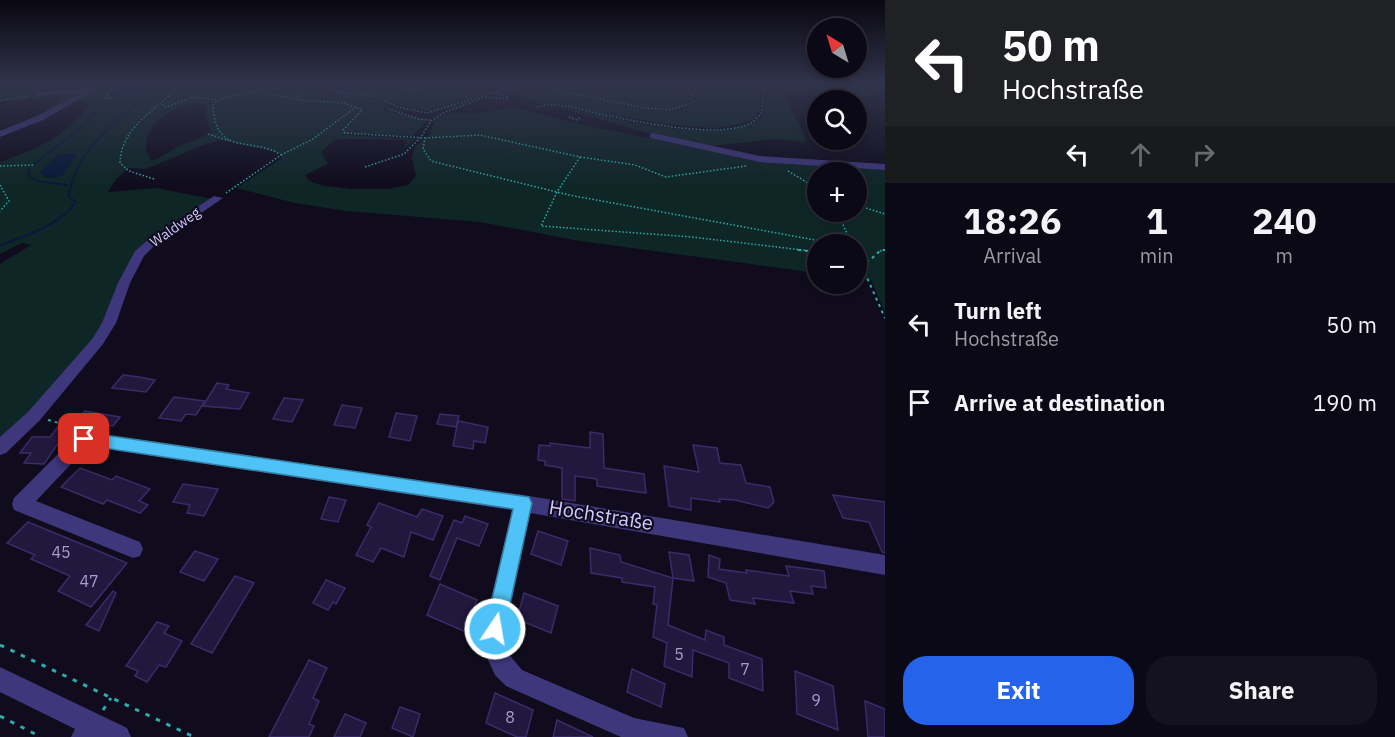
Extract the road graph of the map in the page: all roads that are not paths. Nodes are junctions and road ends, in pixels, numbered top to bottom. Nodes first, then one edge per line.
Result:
1 (41, 117) edge
2 (0, 134) edge
3 (652, 136) dead end
4 (885, 167) edge
5 (218, 198) road end
6 (0, 448) edge
7 (523, 503) junction
8 (133, 549) dead end
9 (885, 565) edge
10 (0, 679) edge
11 (88, 731) edge
12 (118, 737) edge
13 (675, 737) edge

1 - 2 street
3 - 4 street
5 - 6 street, Waldweg
7 - 8 street, Hochstraße
7 - 9 street, Hochstraße
7 - 13 street
10 - 11 street
11 - 12 street

